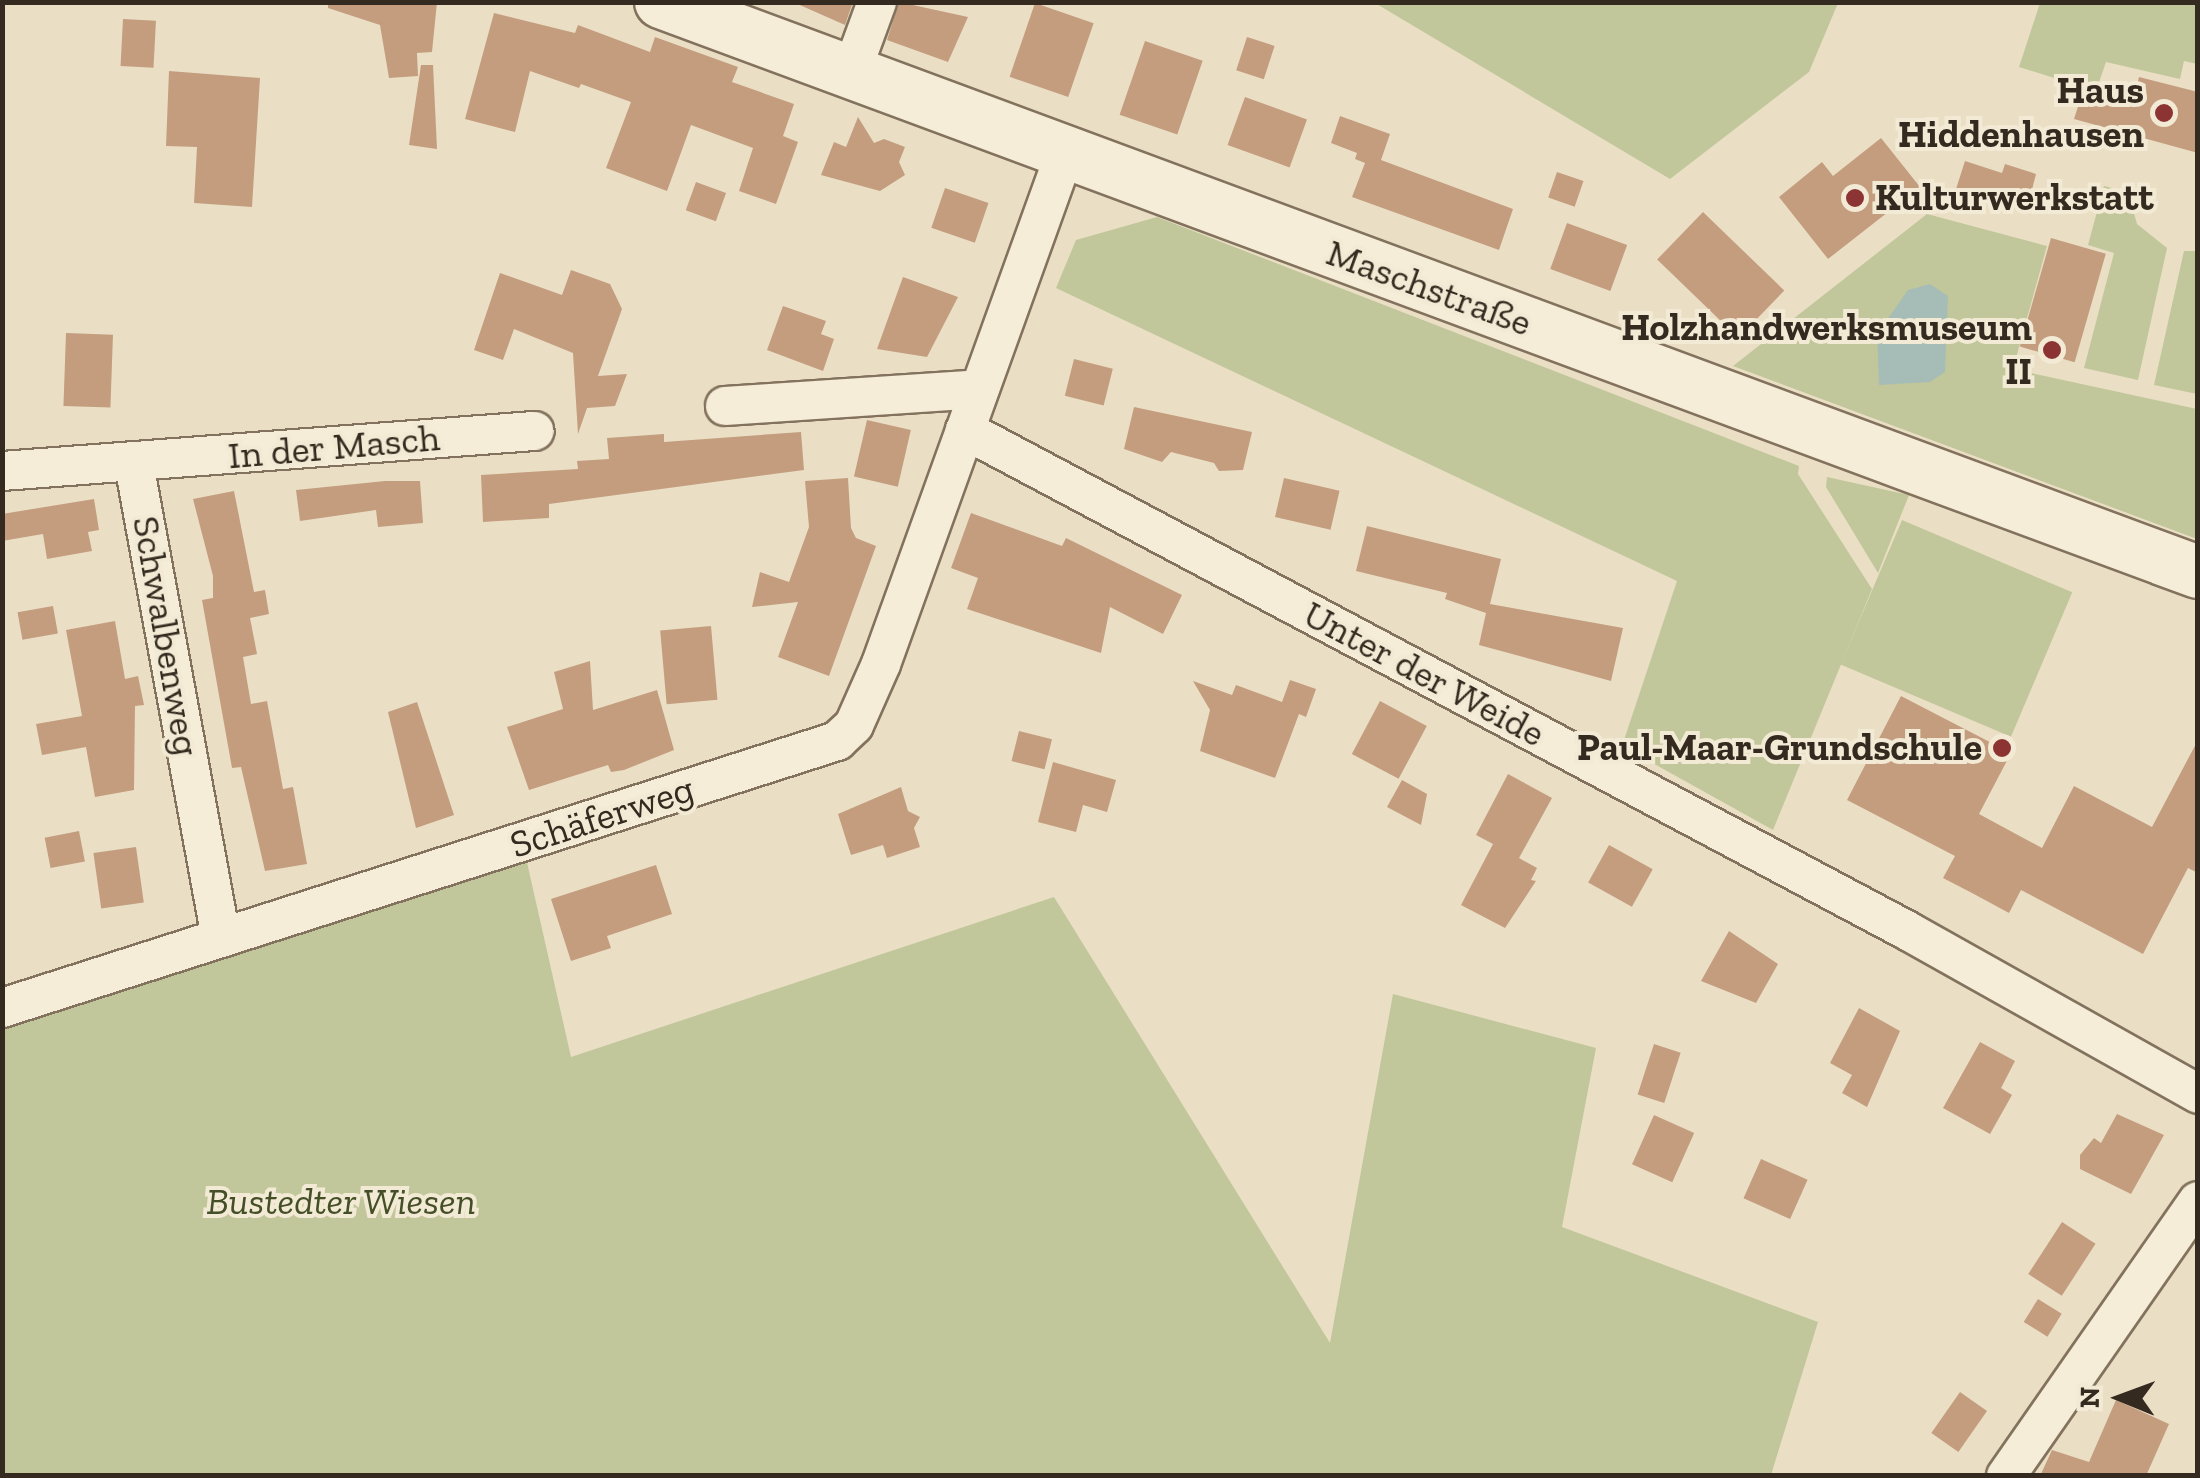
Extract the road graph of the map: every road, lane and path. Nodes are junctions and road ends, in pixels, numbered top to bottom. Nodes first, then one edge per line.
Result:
1 (661, 2) edge
2 (877, 2) edge
3 (851, 73) junction
4 (1064, 153) junction
5 (980, 389) junction
6 (725, 406) dead end
7 (965, 430) junction
8 (534, 431) dead end
9 (134, 464) junction
10 (2, 471) edge
11 (2198, 572) edge
12 (222, 938) junction
13 (2, 1008) edge
14 (2198, 1094) edge
15 (2198, 1201) edge
16 (2006, 1476) edge

1 - 3 street, Maschstraße
2 - 3 street
3 - 4 street, Maschstraße
4 - 5 street, Schäferweg
4 - 11 street, Maschstraße
5 - 6 street
5 - 7 street, Schäferweg
7 - 12 street, Schäferweg
7 - 14 street, Unter der Weide
8 - 9 street, In der Masch
9 - 10 street, Schwalbenweg
9 - 12 street, Schwalbenweg
12 - 13 street, Schäferweg
15 - 16 street

